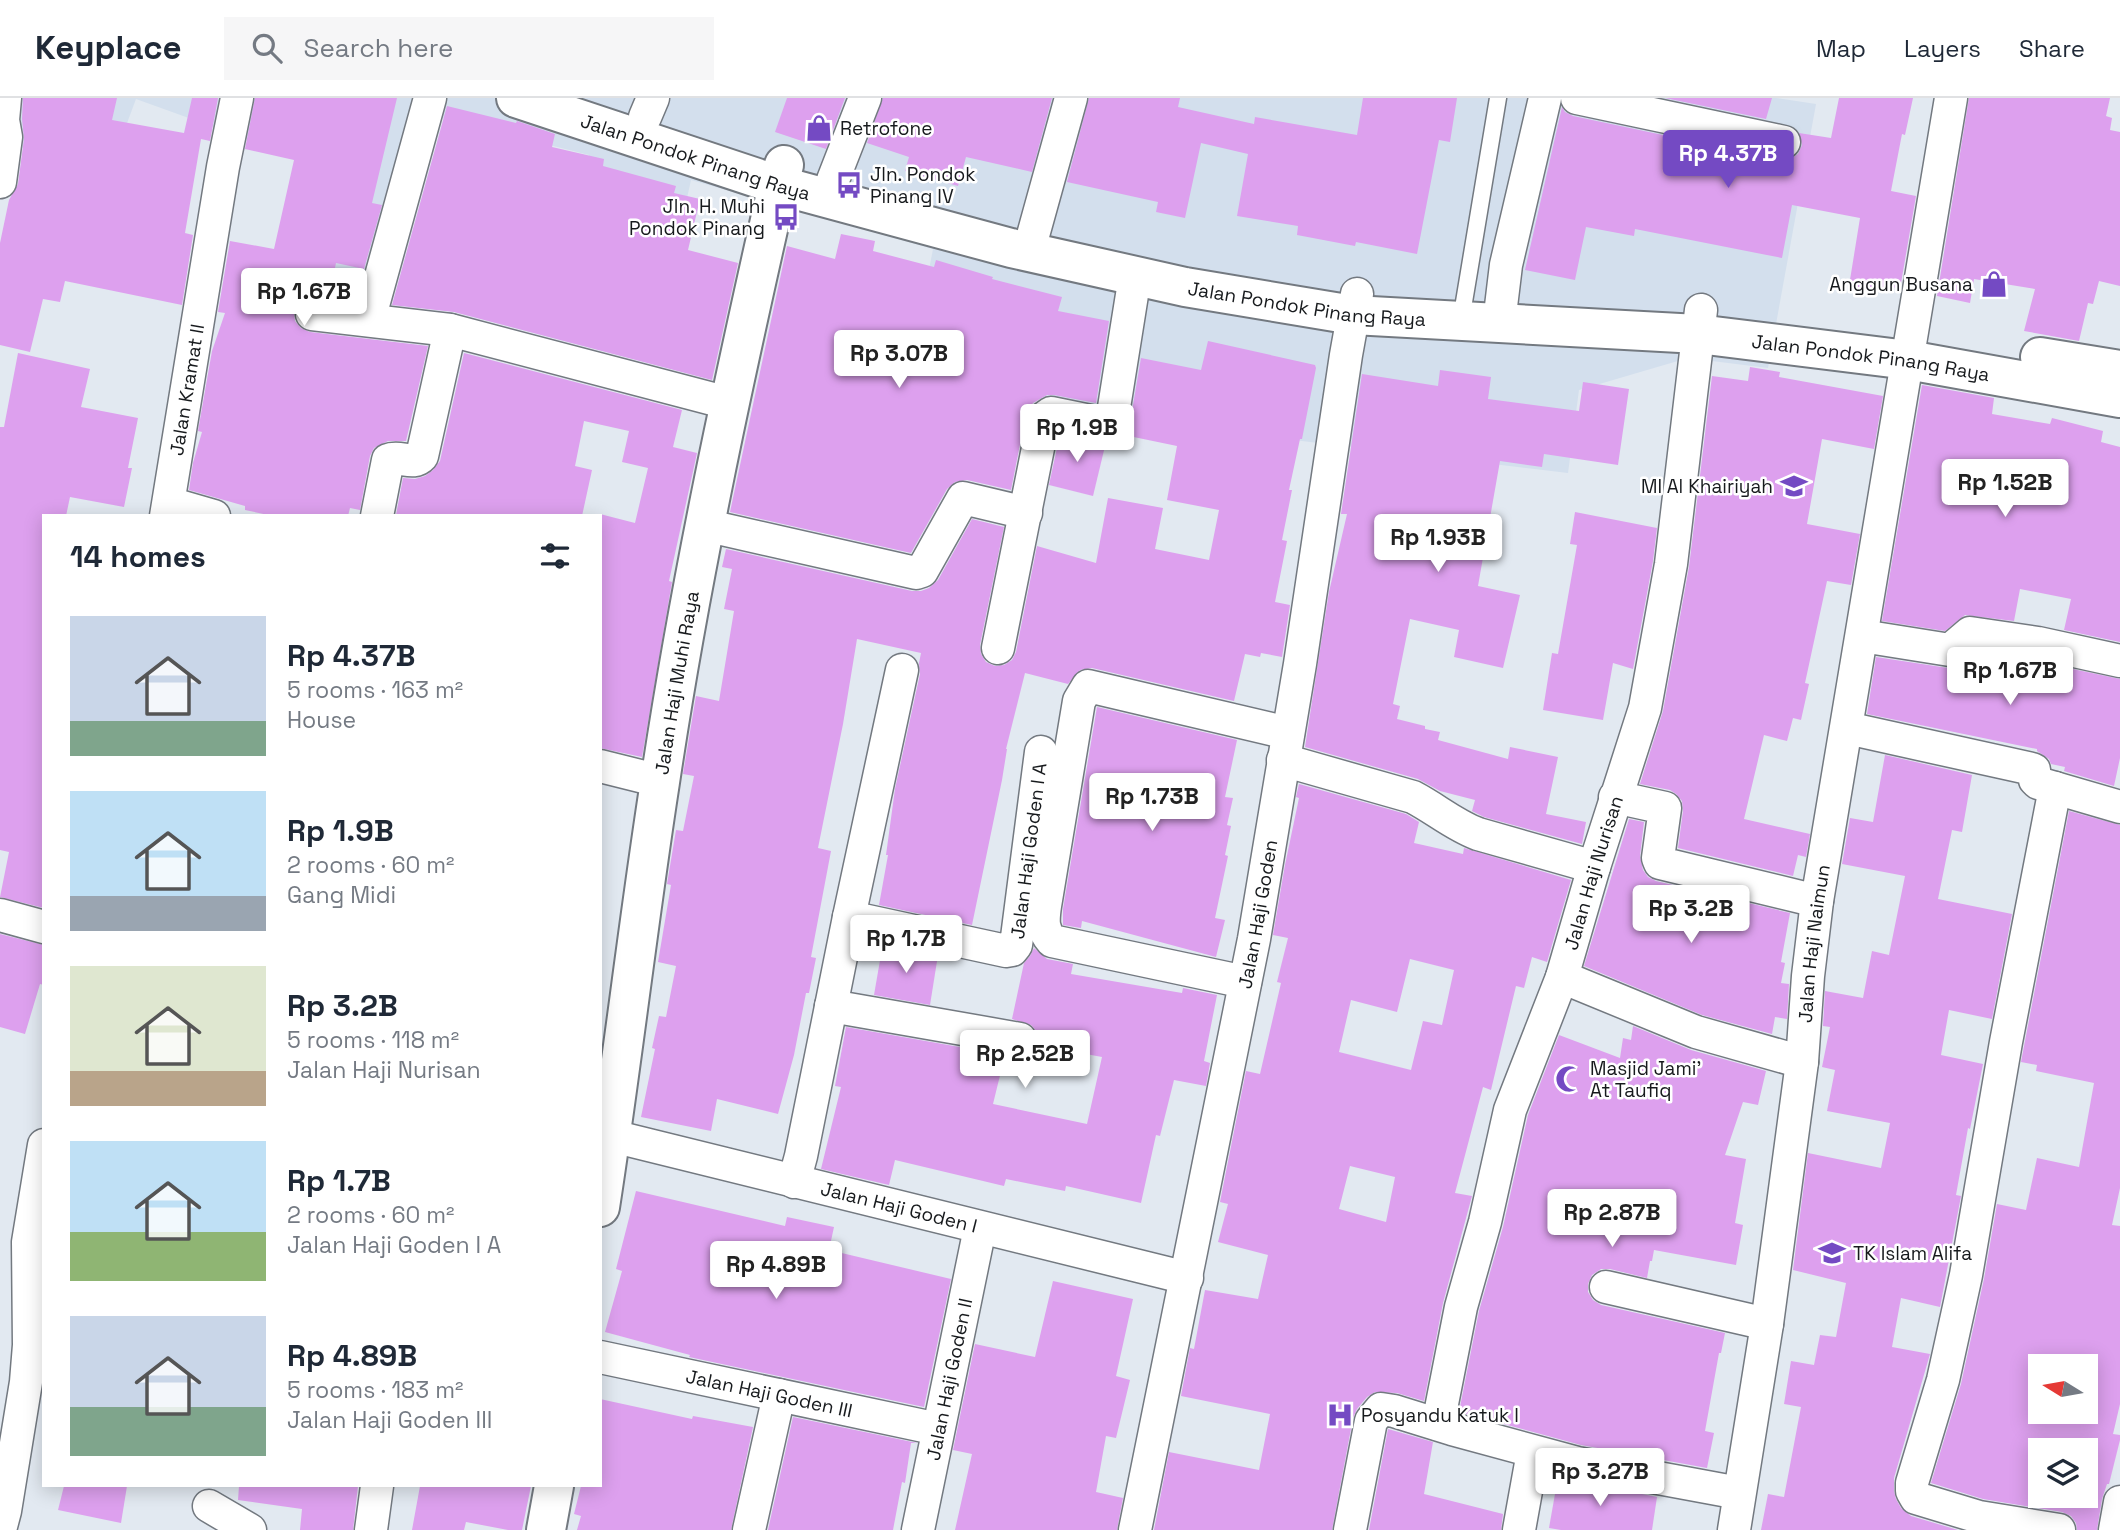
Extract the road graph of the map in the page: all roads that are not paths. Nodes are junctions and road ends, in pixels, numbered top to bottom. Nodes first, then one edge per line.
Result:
1 (5, 98) edge
2 (237, 98) edge
3 (430, 98) edge
4 (596, 98) edge
5 (865, 98) edge
6 (1071, 98) edge
7 (1498, 98) edge
8 (1545, 98) edge
9 (1577, 98) edge
10 (1951, 98) edge
11 (531, 100) edge
12 (649, 108) edge
13 (1784, 142) dead end
14 (781, 175) junction
15 (833, 180) junction
16 (0, 182) edge
17 (1032, 239) junction
18 (1135, 276) junction
19 (1355, 305) junction
20 (1482, 311) junction
21 (312, 314) dead end
22 (369, 320) junction
23 (1700, 322) junction
24 (450, 330) junction
25 (1910, 348) junction
26 (2120, 370) edge
27 (2120, 398) edge
28 (728, 403) junction
29 (167, 510) edge
30 (1026, 513) junction
31 (198, 514) edge
32 (377, 514) edge
33 (704, 525) junction
34 (1862, 636) junction
35 (998, 648) dead end
36 (2120, 661) edge
37 (902, 670) dead end
38 (1847, 728) junction
39 (1286, 747) junction
40 (1041, 752) dead end
41 (602, 766) edge
42 (660, 780) junction
43 (2055, 788) junction
44 (1615, 797) junction
45 (2120, 807) edge
46 (1594, 867) junction
47 (1817, 901) junction
48 (0, 915) edge
49 (849, 917) junction
50 (42, 926) edge
51 (1562, 977) junction
52 (1245, 982) junction
53 (831, 1006) junction
54 (1020, 1039) dead end
55 (1802, 1062) junction
56 (606, 1135) edge
57 (42, 1157) edge
58 (602, 1182) edge
59 (794, 1182) junction
60 (980, 1228) junction
61 (1187, 1278) junction
62 (1606, 1286) dead end
63 (24, 1312) edge
64 (1767, 1324) junction
65 (602, 1357) edge
66 (779, 1395) junction
67 (1438, 1424) junction
68 (938, 1429) junction
69 (1533, 1452) junction
70 (377, 1487) edge
71 (554, 1487) edge
72 (1740, 1493) junction
73 (2120, 1502) edge
74 (208, 1507) edge
75 (1, 1530) edge
76 (250, 1530) edge
77 (371, 1530) edge
78 (546, 1530) edge
79 (750, 1530) edge
80 (918, 1530) edge
81 (1135, 1530) edge
82 (1350, 1530) edge
83 (1519, 1530) edge
84 (1734, 1530) edge
85 (2059, 1530) edge
86 (2115, 1530) edge

1 - 16 street
2 - 29 street, Jalan Kramat II
3 - 22 street
4 - 12 main road, Jalan Pondok Pinang Raya
5 - 15 street
6 - 17 street
7 - 20 lane
8 - 20 street
9 - 13 street
10 - 25 street, Jalan Haji Naimun
11 - 14 main road, Jalan Pondok Pinang Raya
12 - 14 main road, Jalan Pondok Pinang Raya
14 - 15 main road, Jalan Pondok Pinang Raya
14 - 18 main road, Jalan Pondok Pinang Raya
14 - 28 main road, Jalan Haji Muhi Raya
15 - 17 main road, Jalan Pondok Pinang Raya
17 - 19 main road, Jalan Pondok Pinang Raya
18 - 19 main road, Jalan Pondok Pinang Raya
18 - 30 street
19 - 20 main road, Jalan Pondok Pinang Raya
19 - 39 street, Jalan Haji Goden
20 - 23 main road, Jalan Pondok Pinang Raya
21 - 22 street
22 - 24 street
23 - 25 main road, Jalan Pondok Pinang Raya
23 - 44 street, Jalan Haji Nurisan
24 - 28 street
24 - 32 street
25 - 26 main road, Jalan Pondok Pinang Raya
25 - 27 main road, Jalan Pondok Pinang Raya
25 - 34 street, Jalan Haji Naimun
28 - 33 main road, Jalan Haji Muhi Raya
29 - 31 street
30 - 33 street
30 - 35 street
33 - 42 main road, Jalan Haji Muhi Raya
34 - 36 street
34 - 38 street, Jalan Haji Naimun
37 - 49 street
38 - 43 street
38 - 47 street, Jalan Haji Naimun
39 - 46 street
39 - 52 street, Jalan Haji Goden
39 - 52 street
40 - 49 street, Jalan Haji Goden I A
41 - 42 street
42 - 56 main road, Jalan Haji Muhi Raya
43 - 45 street
43 - 85 street
44 - 46 street, Jalan Haji Nurisan
44 - 47 street
46 - 51 street, Jalan Haji Nurisan
47 - 55 street, Jalan Haji Naimun
48 - 50 street
49 - 53 street
51 - 55 street
51 - 67 street, Jalan Haji Nurisan
52 - 61 street, Jalan Haji Goden
53 - 54 street
53 - 59 street
55 - 64 street, Jalan Haji Naimun
56 - 58 main road, Jalan Haji Muhi Raya
56 - 59 street, Jalan Haji Goden I
57 - 63 street
59 - 60 street, Jalan Haji Goden I
60 - 61 street, Jalan Haji Goden I
60 - 68 street, Jalan Haji Goden II
61 - 81 street, Jalan Haji Goden
62 - 64 street
63 - 75 street
64 - 72 street, Jalan Haji Naimun
65 - 66 street, Jalan Haji Goden III
66 - 68 street, Jalan Haji Goden III
66 - 79 street
67 - 69 street
67 - 82 street
68 - 80 street, Jalan Haji Goden II
69 - 72 street
69 - 83 street
70 - 77 street
71 - 78 main road
72 - 84 street, Jalan Haji Naimun
73 - 86 street
74 - 76 street

